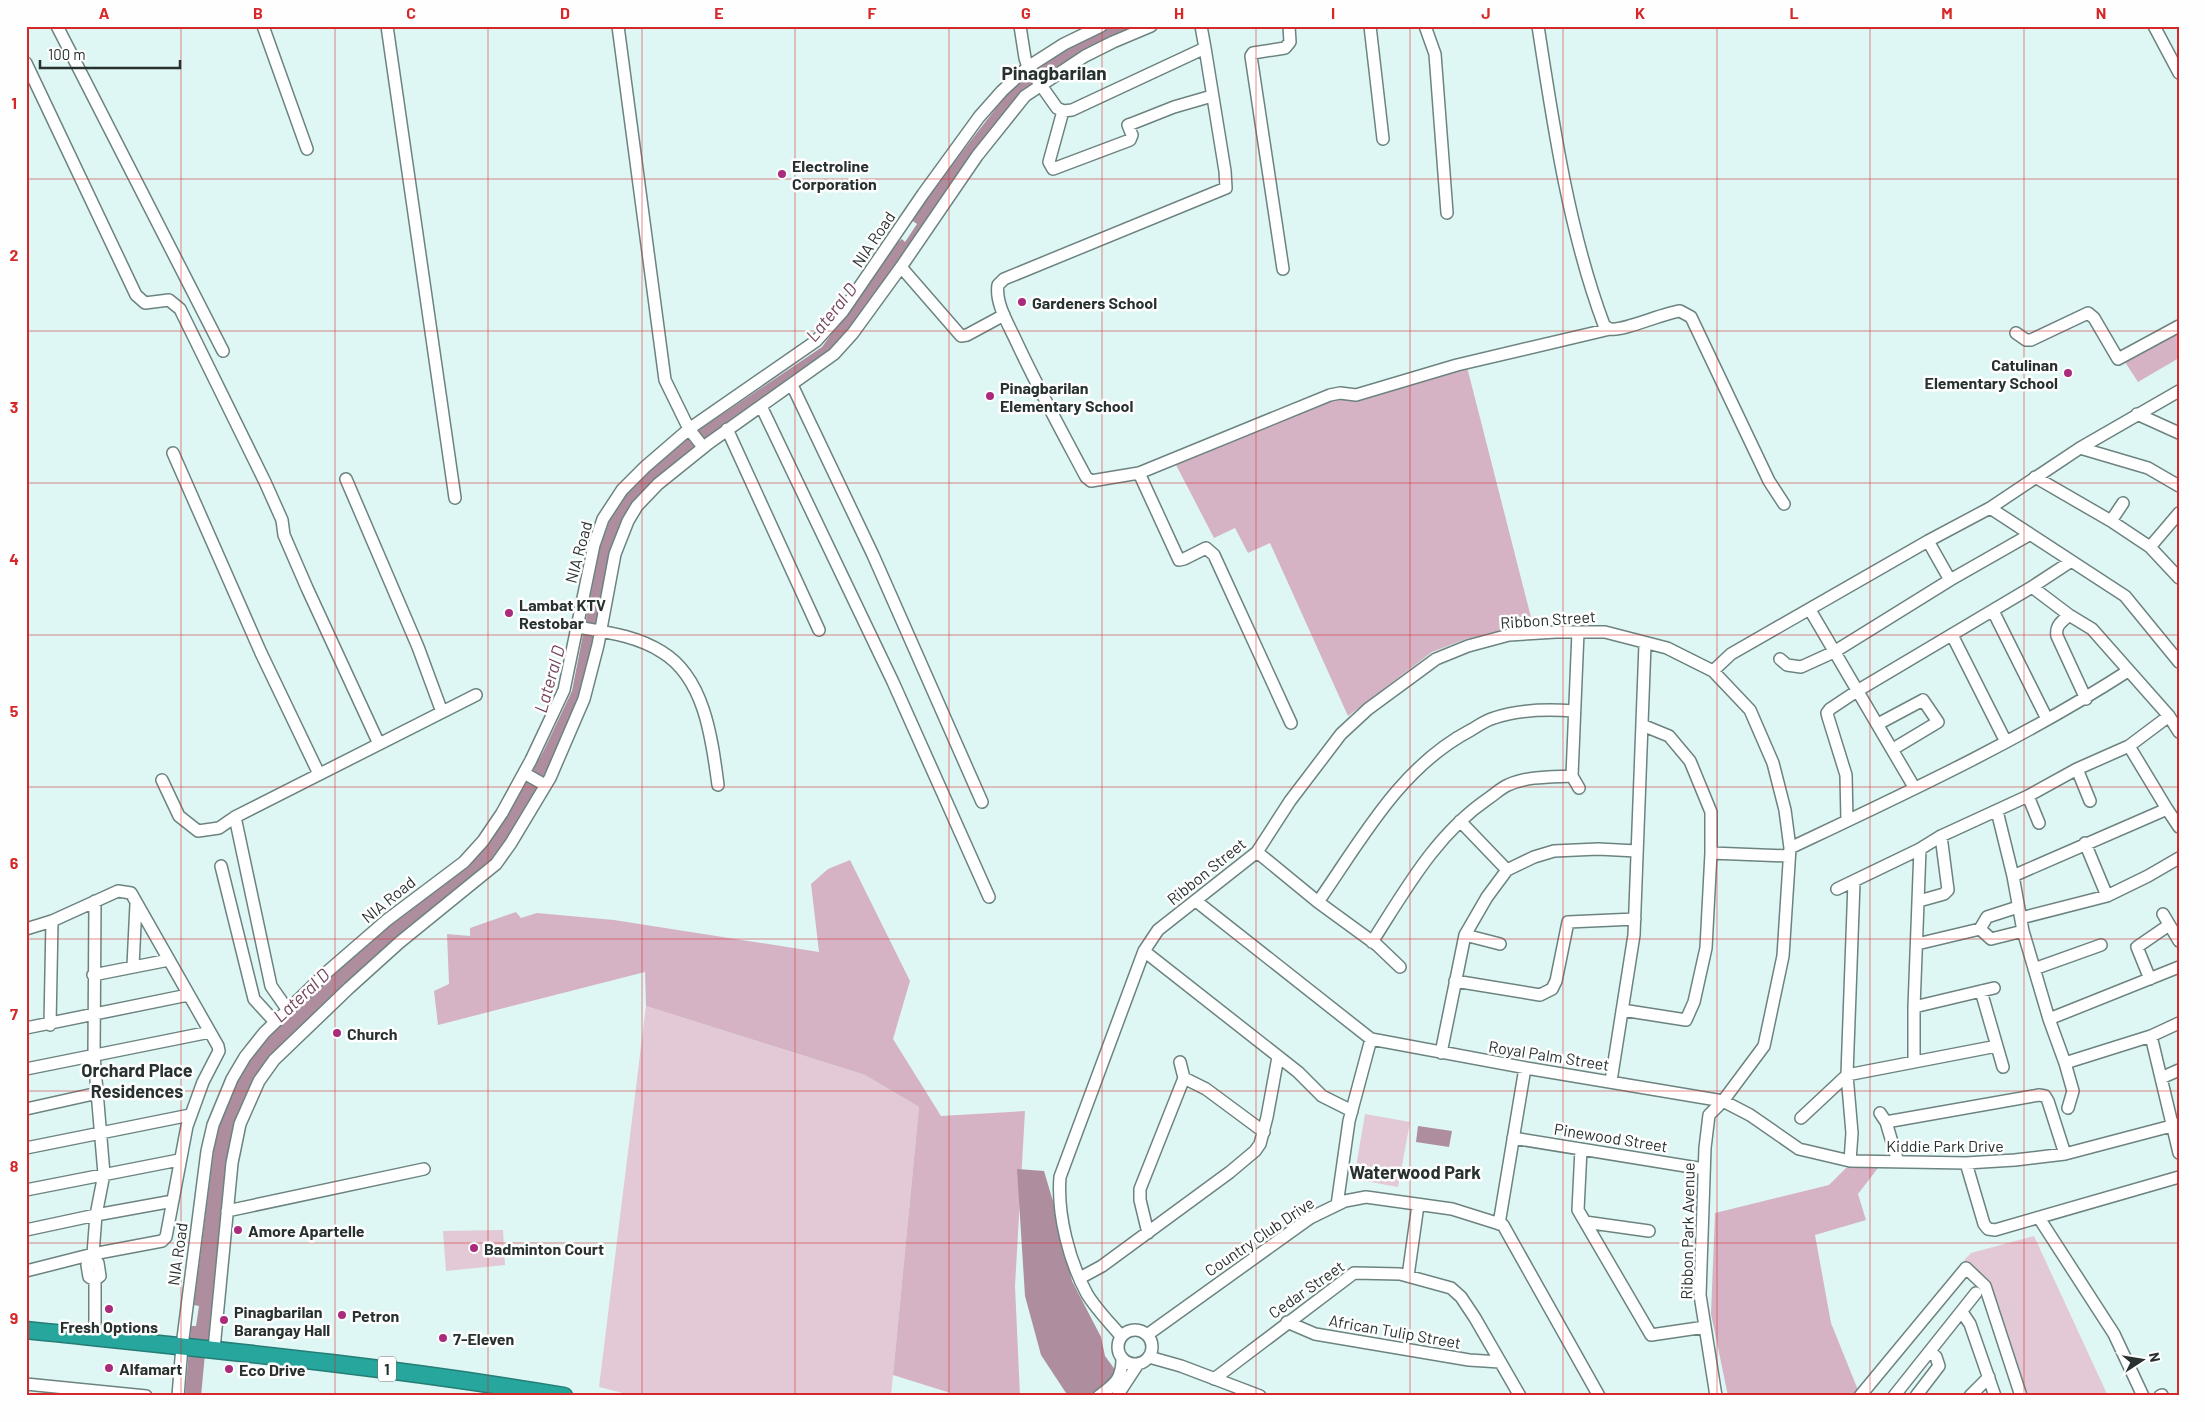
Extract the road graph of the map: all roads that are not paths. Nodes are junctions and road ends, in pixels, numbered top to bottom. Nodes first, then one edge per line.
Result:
1 (57, 26) edge
2 (263, 26) edge
3 (388, 26) edge
4 (618, 26) edge
5 (1020, 26) edge
6 (1101, 26) edge
7 (1201, 26) edge
8 (1289, 26) edge
9 (1370, 26) edge
10 (1425, 26) edge
11 (1538, 26) edge
12 (2154, 26) edge
13 (1147, 27) edge
14 (1205, 48) junction
15 (26, 63) edge
16 (1030, 69) junction
17 (2179, 73) edge
18 (1040, 84) junction
19 (1212, 96) junction
20 (1064, 111) junction
21 (1383, 139) dead end
22 (307, 149) dead end
23 (1447, 213) dead end
24 (899, 250) junction
25 (901, 267) junction
26 (1283, 269) dead end
27 (846, 311) junction
28 (1004, 315) junction
29 (860, 321) junction
30 (2179, 326) edge
31 (1610, 329) junction
32 (2016, 333) dead end
33 (223, 351) dead end
34 (792, 386) junction
35 (2179, 391) edge
36 (760, 406) junction
37 (2137, 414) junction
38 (727, 429) junction
39 (691, 432) junction
40 (2179, 433) edge
41 (702, 445) junction
42 (2080, 448) junction
43 (173, 453) dead end
44 (1140, 473) junction
45 (2035, 477) junction
46 (346, 479) dead end
47 (2179, 486) edge
48 (455, 498) dead end
49 (2123, 503) dead end
50 (1784, 504) dead end
51 (1990, 508) junction
52 (2179, 513) edge
53 (2111, 521) junction
54 (2029, 535) junction
55 (1928, 541) junction
56 (2150, 547) junction
57 (2070, 562) junction
58 (2179, 578) edge
59 (1950, 580) junction
60 (2032, 587) junction
61 (1810, 610) junction
62 (1993, 611) junction
63 (2069, 615) junction
64 (590, 629) junction
65 (819, 630) dead end
66 (1578, 632) junction
67 (1952, 635) junction
68 (1645, 644) junction
69 (1834, 652) junction
70 (1780, 659) dead end
71 (2179, 662) edge
72 (1713, 671) junction
73 (2128, 672) junction
74 (1857, 691) junction
75 (476, 694) dead end
76 (2086, 699) junction
77 (1574, 711) junction
78 (442, 712) junction
79 (2169, 716) junction
80 (2047, 719) junction
81 (1291, 723) dead end
82 (1878, 724) junction
83 (1642, 725) junction
84 (2179, 732) edge
85 (2006, 742) junction
86 (379, 744) junction
87 (2129, 746) junction
88 (1893, 749) junction
89 (2077, 769) junction
90 (319, 774) junction
91 (527, 774) junction
92 (1572, 776) junction
93 (162, 780) dead end
94 (544, 784) junction
95 (718, 785) dead end
96 (1914, 787) junction
97 (1579, 788) dead end
98 (2028, 796) junction
99 (2090, 801) dead end
100 (982, 802) dead end
101 (2167, 809) junction
102 (1997, 811) junction
103 (235, 817) junction
104 (1460, 821) junction
105 (1847, 821) junction
106 (2039, 823) dead end
107 (2179, 827) edge
108 (1941, 836) junction
109 (2085, 843) junction
110 (1920, 849) junction
111 (1638, 851) junction
112 (1257, 852) junction
113 (1789, 852) junction
114 (1711, 853) junction
115 (2179, 858) edge
116 (221, 866) dead end
117 (1507, 870) junction
118 (2013, 876) junction
119 (1854, 882) junction
120 (1837, 888) dead end
121 (2107, 896) junction
122 (989, 897) dead end
123 (95, 901) junction
124 (1196, 901) junction
125 (1919, 901) junction
126 (1318, 902) junction
127 (136, 904) junction
128 (2018, 907) junction
129 (2163, 914) dead end
130 (2021, 918) junction
131 (1635, 919) junction
132 (52, 921) junction
133 (2169, 925) junction
134 (26, 929) edge
135 (1980, 929) junction
136 (2023, 932) junction
137 (1465, 936) junction
138 (2179, 940) edge
139 (1372, 942) junction
140 (1500, 944) dead end
141 (1917, 944) junction
142 (2101, 944) dead end
143 (1144, 951) junction
144 (169, 960) junction
145 (133, 966) junction
146 (1400, 967) dead end
147 (2179, 967) edge
148 (2034, 969) junction
149 (93, 975) junction
150 (2150, 979) junction
151 (1455, 980) junction
152 (1994, 988) dead end
153 (1981, 991) junction
154 (188, 995) junction
155 (1914, 1007) junction
156 (287, 1009) junction
157 (1622, 1010) junction
158 (96, 1015) junction
159 (2049, 1019) junction
160 (275, 1022) junction
161 (2179, 1023) edge
162 (50, 1025) junction
163 (26, 1028) edge
164 (210, 1032) junction
165 (2151, 1036) junction
166 (1370, 1039) junction
167 (1997, 1046) junction
168 (1441, 1053) junction
169 (94, 1056) junction
170 (1278, 1057) junction
171 (1180, 1062) dead end
172 (1914, 1062) junction
173 (2065, 1063) junction
174 (2003, 1067) dead end
175 (1525, 1068) junction
176 (26, 1069) edge
177 (2179, 1070) edge
178 (1847, 1075) junction
179 (1184, 1078) junction
180 (2161, 1078) junction
181 (1611, 1081) junction
182 (98, 1093) junction
183 (1723, 1101) junction
184 (2068, 1108) dead end
185 (26, 1109) edge
186 (1352, 1111) junction
187 (190, 1115) junction
188 (1801, 1118) dead end
189 (2175, 1125) edge
190 (1264, 1132) junction
191 (102, 1134) junction
192 (1513, 1138) junction
193 (26, 1148) edge
194 (1581, 1149) junction
195 (2179, 1153) edge
196 (2065, 1154) junction
197 (179, 1160) junction
198 (1850, 1161) junction
199 (1898, 1162) junction
200 (1966, 1163) junction
201 (424, 1169) dead end
202 (1704, 1169) junction
203 (104, 1174) junction
204 (2179, 1177) edge
205 (26, 1190) edge
206 (173, 1201) junction
207 (1337, 1205) junction
208 (1418, 1205) junction
209 (227, 1211) junction
210 (96, 1215) junction
211 (2039, 1218) junction
212 (1585, 1222) junction
213 (1499, 1224) junction
214 (26, 1230) edge
215 (1649, 1231) dead end
216 (1148, 1233) junction
217 (93, 1256) junction
218 (26, 1270) edge
219 (1408, 1276) junction
220 (1080, 1278) junction
221 (1976, 1293) dead end
222 (1962, 1312) junction
223 (1287, 1322) junction
224 (1704, 1327) junction
225 (26, 1330) edge
226 (1147, 1335) junction
227 (1121, 1336) junction
228 (95, 1337) junction
229 (184, 1346) junction
230 (212, 1349) junction
231 (1930, 1351) junction
232 (1149, 1357) junction
233 (1122, 1358) junction
234 (1500, 1362) junction
235 (1138, 1364) junction
236 (1989, 1377) junction
237 (1214, 1378) junction
238 (26, 1384) edge
239 (1514, 1394) edge
240 (146, 1396) edge
241 (178, 1396) edge
242 (564, 1396) edge
243 (1099, 1396) edge
244 (1117, 1396) edge
245 (1260, 1396) edge
246 (1599, 1396) edge
247 (1716, 1396) edge
248 (1860, 1396) edge
249 (1894, 1396) edge
250 (1916, 1396) edge
251 (1970, 1396) edge
252 (1995, 1396) edge
253 (2021, 1396) edge
254 (2143, 1396) edge

1 - 33 street
2 - 22 street
3 - 48 street
4 - 39 street
5 - 16 street
6 - 16 street, NIA Road
7 - 14 street
8 - 26 street
9 - 21 street
10 - 23 street
11 - 31 street
12 - 17 street
13 - 18 street
14 - 19 street
14 - 20 street
15 - 86 street
16 - 18 street
16 - 24 street, NIA Road
18 - 20 street
18 - 24 street
19 - 20 street
19 - 28 street
24 - 25 street
24 - 27 street, NIA Road
25 - 28 street
25 - 29 street
27 - 29 street
27 - 39 street, NIA Road
28 - 44 street
29 - 34 street
30 - 32 street
31 - 44 street
31 - 50 street
34 - 36 street
34 - 100 street
35 - 37 street
36 - 38 street
36 - 122 street
37 - 40 street
37 - 42 street
38 - 41 street
38 - 65 street
39 - 41 street
39 - 64 street, NIA Road
41 - 64 street
42 - 45 street
42 - 47 street
43 - 90 street
44 - 81 street
45 - 51 street
45 - 53 street
46 - 78 street
49 - 53 street
51 - 54 street
51 - 55 street
52 - 56 street
53 - 56 street
54 - 57 street
54 - 59 street
55 - 59 street
55 - 61 street
56 - 58 street
57 - 60 street
57 - 71 street
59 - 69 street
60 - 62 street
60 - 63 street
61 - 69 street
61 - 72 street
62 - 67 street
62 - 80 street
63 - 73 street
63 - 76 street
64 - 91 street, NIA Road
64 - 94 street
64 - 95 street
66 - 68 street, Ribbon Street
66 - 77 street
66 - 112 street, Ribbon Street
67 - 74 street
67 - 85 street
68 - 72 street, Ribbon Street
68 - 83 street
69 - 70 street
69 - 74 street
72 - 113 street, Ribbon Street
73 - 76 street
73 - 79 street
74 - 82 street
74 - 105 street
75 - 78 street
76 - 80 street
77 - 92 street
77 - 126 street
78 - 86 street
79 - 84 street
79 - 87 street
80 - 85 street
82 - 88 street
82 - 88 street
83 - 111 street
83 - 114 street
85 - 96 street
86 - 90 street
87 - 89 street
87 - 101 street
88 - 96 street
89 - 98 street
89 - 99 street
90 - 103 street
91 - 94 street
91 - 156 street, NIA Road
92 - 97 street
92 - 104 street
93 - 103 street
94 - 209 street
96 - 105 street
98 - 102 street
98 - 106 street
101 - 107 street
101 - 109 street
102 - 108 street
102 - 118 street
103 - 156 street
104 - 117 street
104 - 139 street
105 - 113 street
108 - 110 street
108 - 125 street
109 - 118 street
109 - 121 street
110 - 119 street
110 - 125 street
111 - 117 street
111 - 131 street
112 - 124 street, Ribbon Street
112 - 126 street
113 - 114 street
113 - 183 street, Ribbon Park Avenue
114 - 157 street
115 - 121 street
116 - 160 street
117 - 137 street
118 - 128 street
119 - 120 street
119 - 178 street
121 - 130 street
123 - 127 street
123 - 132 street
123 - 149 street
124 - 143 street, Ribbon Street
124 - 166 street
125 - 141 street
126 - 139 street
127 - 144 street
127 - 145 street
128 - 130 street
128 - 135 street
129 - 133 street
130 - 136 street
131 - 151 street
131 - 157 street
132 - 134 street
132 - 162 street
133 - 138 street
133 - 150 street
135 - 136 street
135 - 141 street
136 - 148 street
137 - 140 street
137 - 151 street
139 - 146 street
141 - 155 street
142 - 148 street
143 - 170 street
143 - 220 street, Ribbon Street
144 - 145 street
144 - 154 street
145 - 149 street
147 - 150 street
148 - 159 street
149 - 158 street
150 - 159 street
151 - 168 street
152 - 153 street
153 - 155 street
153 - 167 street
154 - 158 street
154 - 164 street
155 - 172 street
156 - 160 street, NIA Road
157 - 181 street
158 - 162 street
158 - 169 street
159 - 173 street
160 - 229 street, NIA Road
161 - 165 street
162 - 163 street
164 - 169 street
164 - 187 street
165 - 173 street
165 - 180 street
166 - 168 street, Royal Palm Street
166 - 186 street
167 - 172 street
167 - 174 street
168 - 175 street, Royal Palm Street
169 - 176 street
169 - 182 street
170 - 186 street
170 - 190 street
171 - 179 street
172 - 178 street
173 - 184 street
175 - 181 street, Royal Palm Street
175 - 192 street
177 - 180 street
178 - 188 street
178 - 198 street
179 - 190 street
179 - 216 street
180 - 189 street
181 - 183 street, Royal Palm Street
182 - 185 street
182 - 191 street
183 - 198 street, Kiddie Park Drive
183 - 202 street, Ribbon Park Avenue
186 - 207 street
187 - 191 street
187 - 197 street
189 - 195 street
189 - 196 street, Kiddie Park Drive
190 - 216 street
191 - 193 street
191 - 203 street
192 - 194 street, Pinewood Street
192 - 213 street
194 - 202 street, Pinewood Street
194 - 212 street
196 - 199 street
196 - 200 street, Kiddie Park Drive
197 - 203 street
197 - 206 street
198 - 199 street, Kiddie Park Drive
199 - 200 street, Kiddie Park Drive
200 - 211 street
201 - 209 street
202 - 224 street, Ribbon Park Avenue
203 - 205 street
203 - 210 street
204 - 211 street
206 - 210 street
206 - 217 street
207 - 208 street, Country Club Drive
207 - 226 street, Country Club Drive
208 - 213 street, Country Club Drive
208 - 219 street
209 - 230 street
210 - 214 street
210 - 217 street
211 - 254 street
212 - 215 street
212 - 224 street
213 - 246 street
216 - 220 street
217 - 218 street
217 - 228 street
219 - 223 street, Cedar Street
219 - 234 street, Cedar Street
220 - 227 street, Ribbon Street
221 - 222 street
222 - 231 street
222 - 236 street
223 - 234 street, African Tulip Street
223 - 237 street, Cedar Street
224 - 247 street, Ribbon Park Avenue
225 - 228 highway, 1
226 - 227 street
226 - 232 street
227 - 233 street
228 - 229 highway, 1
229 - 230 highway, 1
229 - 241 street, NIA Road
230 - 242 highway, 1
231 - 249 street
231 - 250 street
232 - 235 street
232 - 237 street
233 - 235 street
233 - 243 street
234 - 239 street, Cedar Street
235 - 244 street
236 - 251 street
236 - 252 street
237 - 245 street
238 - 240 street
248 - 253 street

